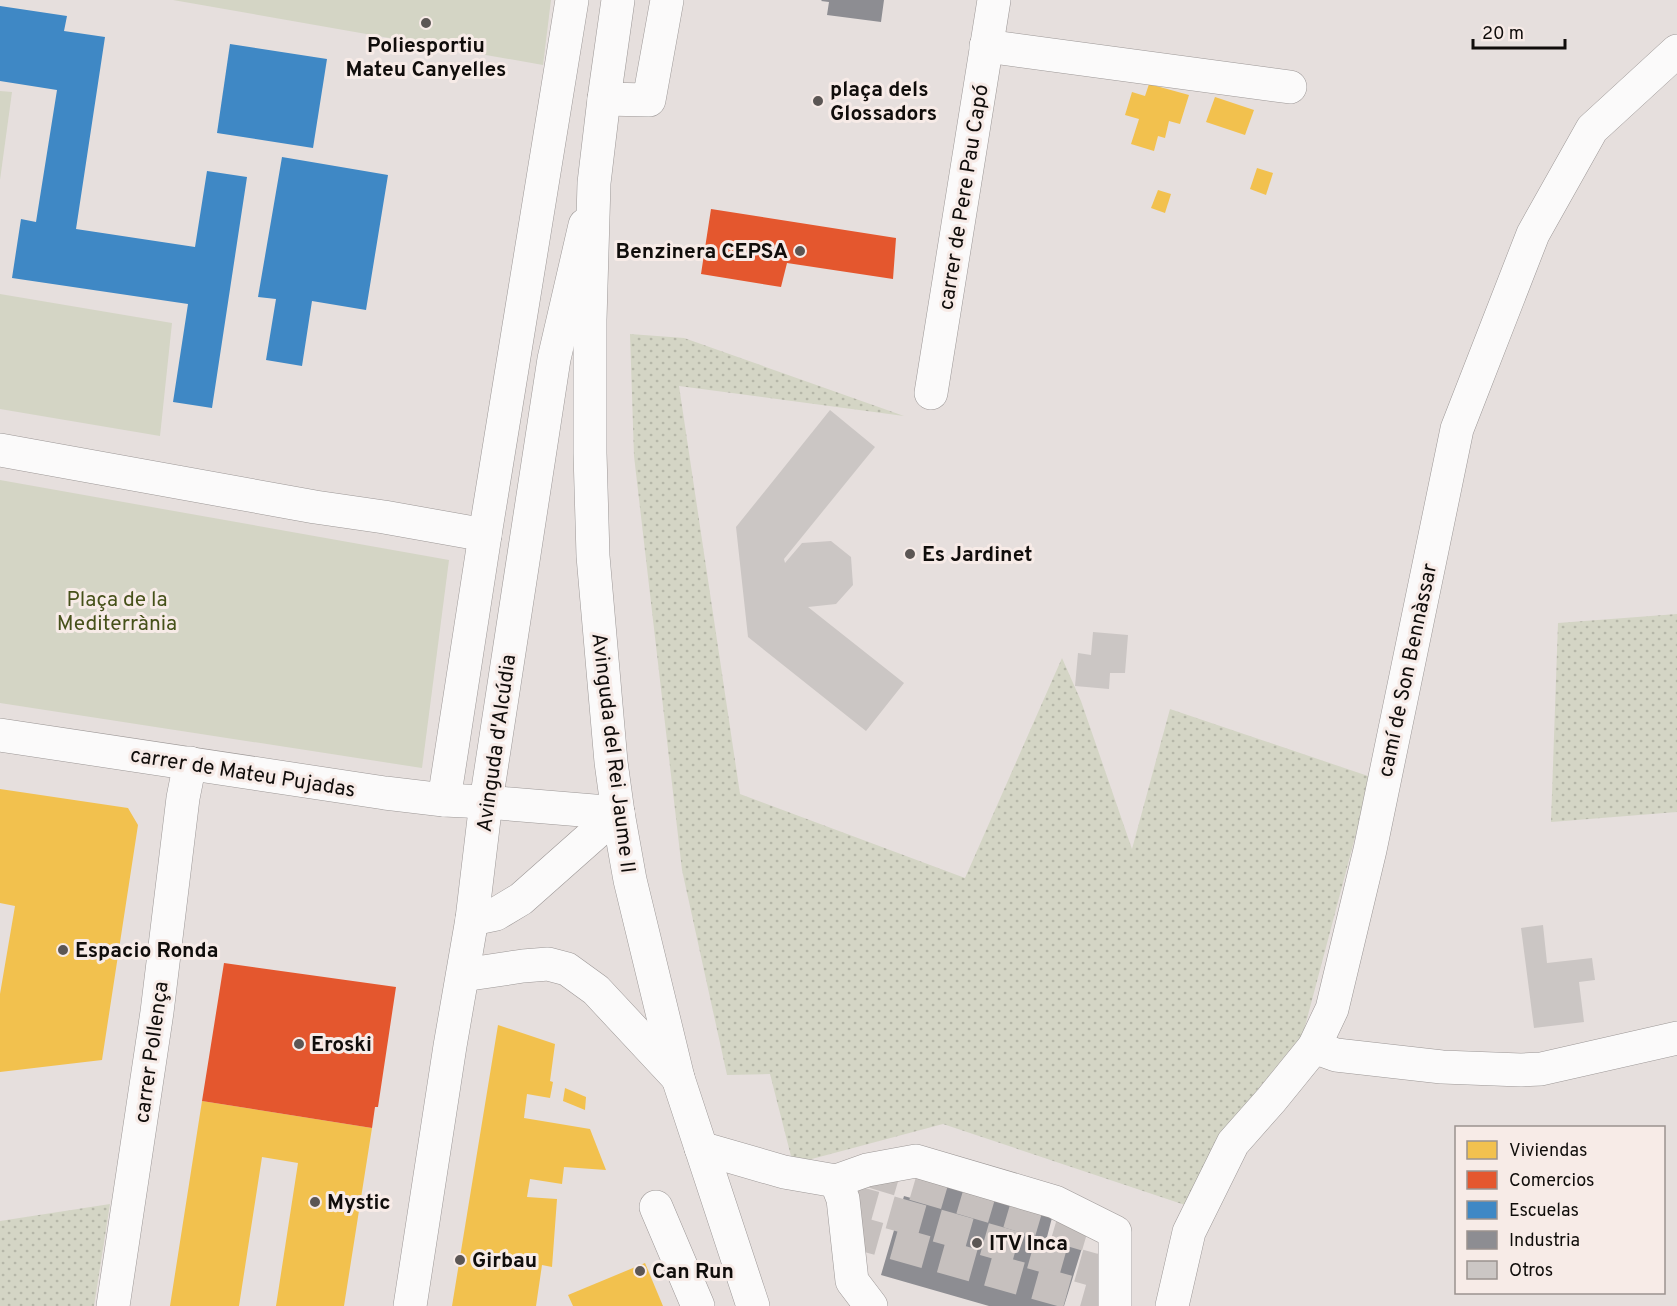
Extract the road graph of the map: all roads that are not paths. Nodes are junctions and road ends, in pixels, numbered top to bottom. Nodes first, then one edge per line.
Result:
1 (572, 0) edge
2 (618, 0) edge
3 (667, 0) edge
4 (994, 0) edge
5 (986, 46) junction
6 (1677, 51) edge
7 (1290, 87) dead end
8 (604, 99) junction
9 (594, 183) junction
10 (931, 393) dead end
11 (0, 450) edge
12 (485, 535) junction
13 (0, 735) edge
14 (190, 763) junction
15 (444, 800) junction
16 (486, 802) junction
17 (618, 813) junction
18 (472, 920) junction
19 (464, 975) junction
20 (1677, 1038) edge
21 (1314, 1047) junction
22 (678, 1077) junction
23 (700, 1148) junction
24 (836, 1181) junction
25 (656, 1207) dead end
26 (113, 1306) edge
27 (410, 1306) edge
28 (698, 1306) edge
29 (753, 1306) edge
30 (871, 1306) edge
31 (1114, 1306) edge
32 (1172, 1306) edge

1 - 12 street
2 - 8 street
3 - 8 street
4 - 5 street, carrer de Pere Pau Capó
5 - 7 street
5 - 10 street, carrer de Pere Pau Capó
6 - 21 street, camí de Son Bennàssar
8 - 9 street
9 - 16 street, Avinguda d'Alcúdia
9 - 17 street, Avinguda del Rei Jaume II
11 - 12 street
12 - 15 street
13 - 14 street, carrer de Mateu Pujadas
14 - 15 street, carrer de Mateu Pujadas
14 - 26 street, carrer Pollença
15 - 16 street, carrer de Mateu Pujadas
16 - 17 street, carrer de Mateu Pujadas
16 - 18 street, Avinguda d'Alcúdia
17 - 18 street
17 - 22 street, Avinguda del Rei Jaume II
18 - 19 street, Avinguda d'Alcúdia
19 - 22 street
19 - 27 street, Avinguda d'Alcúdia
20 - 21 street
21 - 32 street, camí de Son Bennàssar
22 - 23 street, Avinguda del Rei Jaume II
23 - 24 street
23 - 29 street, Avinguda del Rei Jaume II
24 - 30 street
24 - 31 street
25 - 28 street

